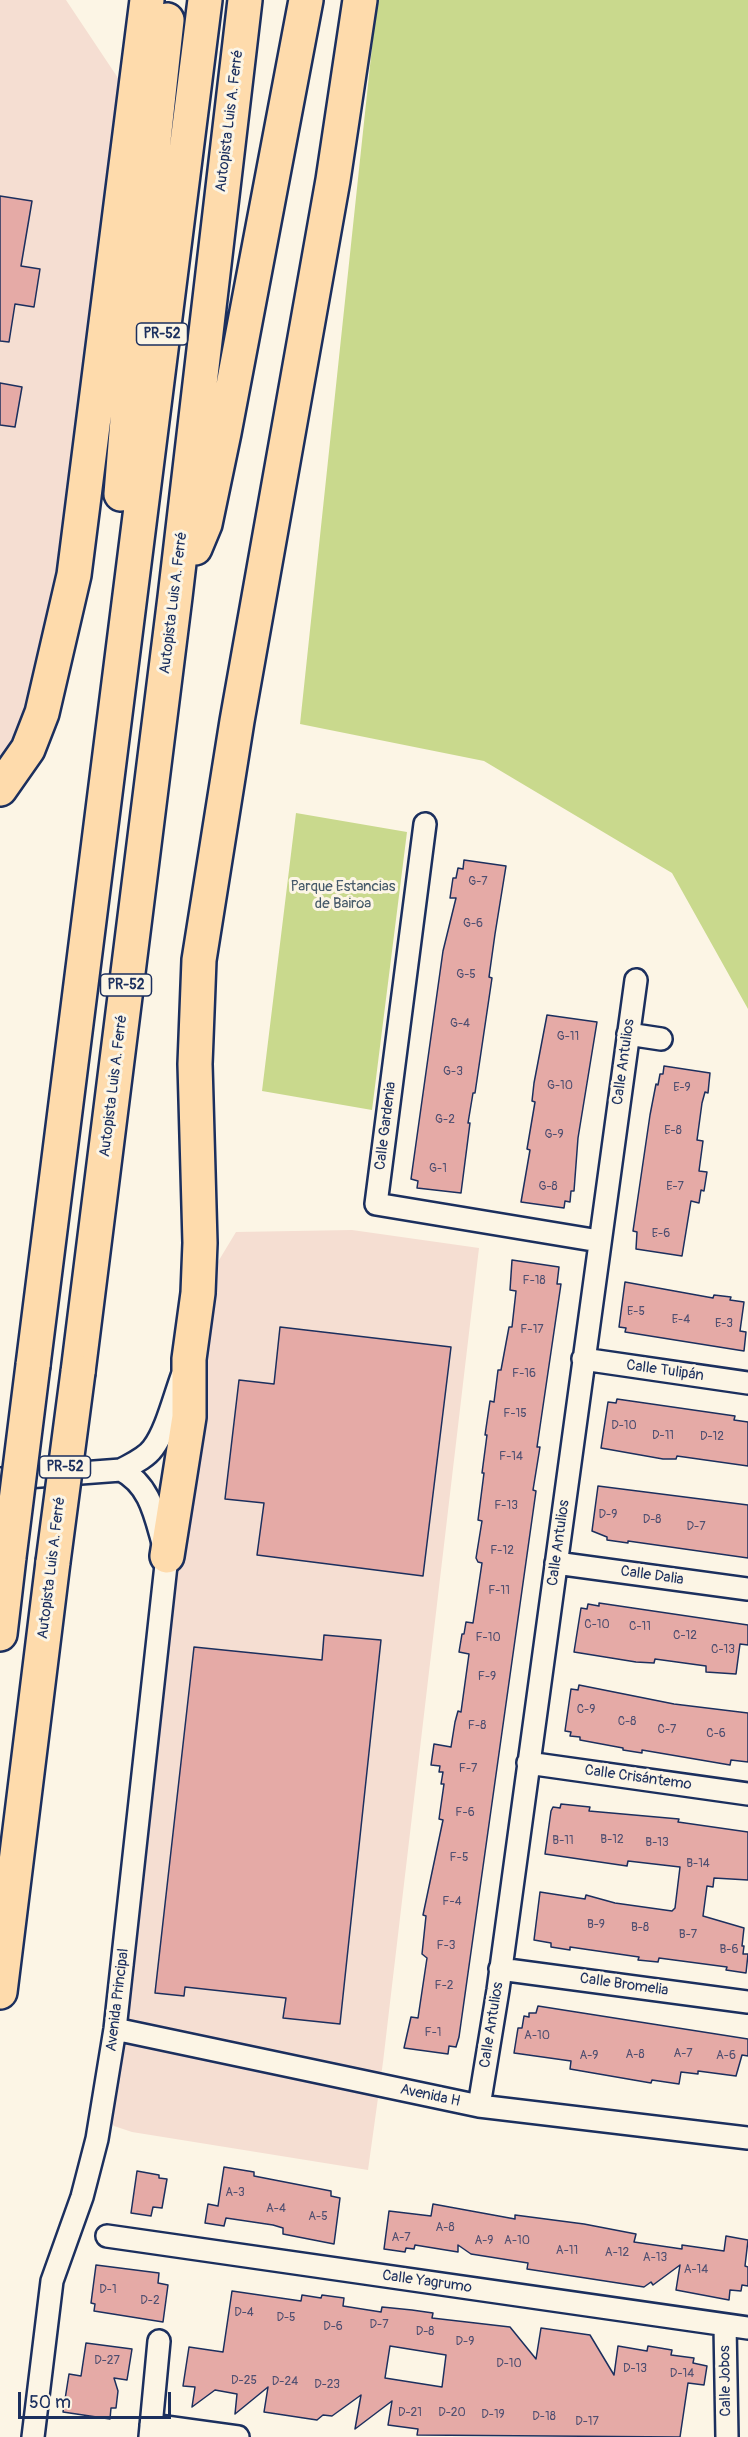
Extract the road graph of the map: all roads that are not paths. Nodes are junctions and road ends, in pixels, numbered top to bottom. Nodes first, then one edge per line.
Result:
1 (147, 0) edge
2 (169, 0) edge
3 (205, 0) edge
4 (245, 0) edge
5 (306, 0) edge
6 (360, 0) edge
7 (175, 597) junction
8 (120, 669) junction
9 (0, 789) edge
10 (425, 824) dead end
11 (636, 980) dead end
12 (627, 1034) junction
13 (661, 1039) dead end
14 (599, 1241) junction
15 (189, 1359) junction
16 (583, 1359) junction
17 (748, 1383) edge
18 (121, 1470) junction
19 (0, 1479) edge
20 (167, 1556) junction
21 (556, 1563) junction
22 (748, 1590) edge
23 (0, 1634) edge
24 (528, 1763) junction
25 (748, 1794) edge
26 (500, 1969) junction
27 (0, 1992) edge
28 (748, 2002) edge
29 (115, 2029) junction
30 (479, 2106) junction
31 (748, 2138) edge
32 (106, 2236) dead end
33 (725, 2325) junction
34 (748, 2328) edge
35 (159, 2341) dead end
36 (150, 2431) edge
37 (33, 2437) edge
38 (238, 2437) edge
39 (727, 2437) edge

1 - 9 highway
2 - 8 highway
3 - 8 highway, PR-52
4 - 7 highway, Autopista Luis A. Ferré / PR-52
5 - 7 highway
6 - 15 highway
7 - 27 highway, Autopista Luis A. Ferré / PR-52, bridge
8 - 23 highway, PR-52, bridge
10 - 14 street, Calle Gardenia
11 - 12 street, Calle Antulios
12 - 13 street
12 - 14 street, Calle Antulios
14 - 16 street, Calle Antulios
15 - 18 street
15 - 20 highway
16 - 17 street, Calle Tulipán
16 - 21 street, Calle Antulios
18 - 19 street
18 - 20 street
20 - 29 street, Avenida Principal
21 - 22 street, Calle Dalia
21 - 24 street, Calle Antulios
24 - 25 street, Calle Crisántemo
24 - 26 street, Calle Antulios
26 - 28 street, Calle Bromelia
26 - 30 street, Calle Antulios
29 - 30 street, Avenida H
29 - 37 street, Avenida Principal
30 - 31 street, Avenida H
32 - 33 street, Calle Yagrumo
33 - 34 street, Calle Yagrumo
33 - 39 street, Calle Jobos
35 - 36 street
36 - 38 street

